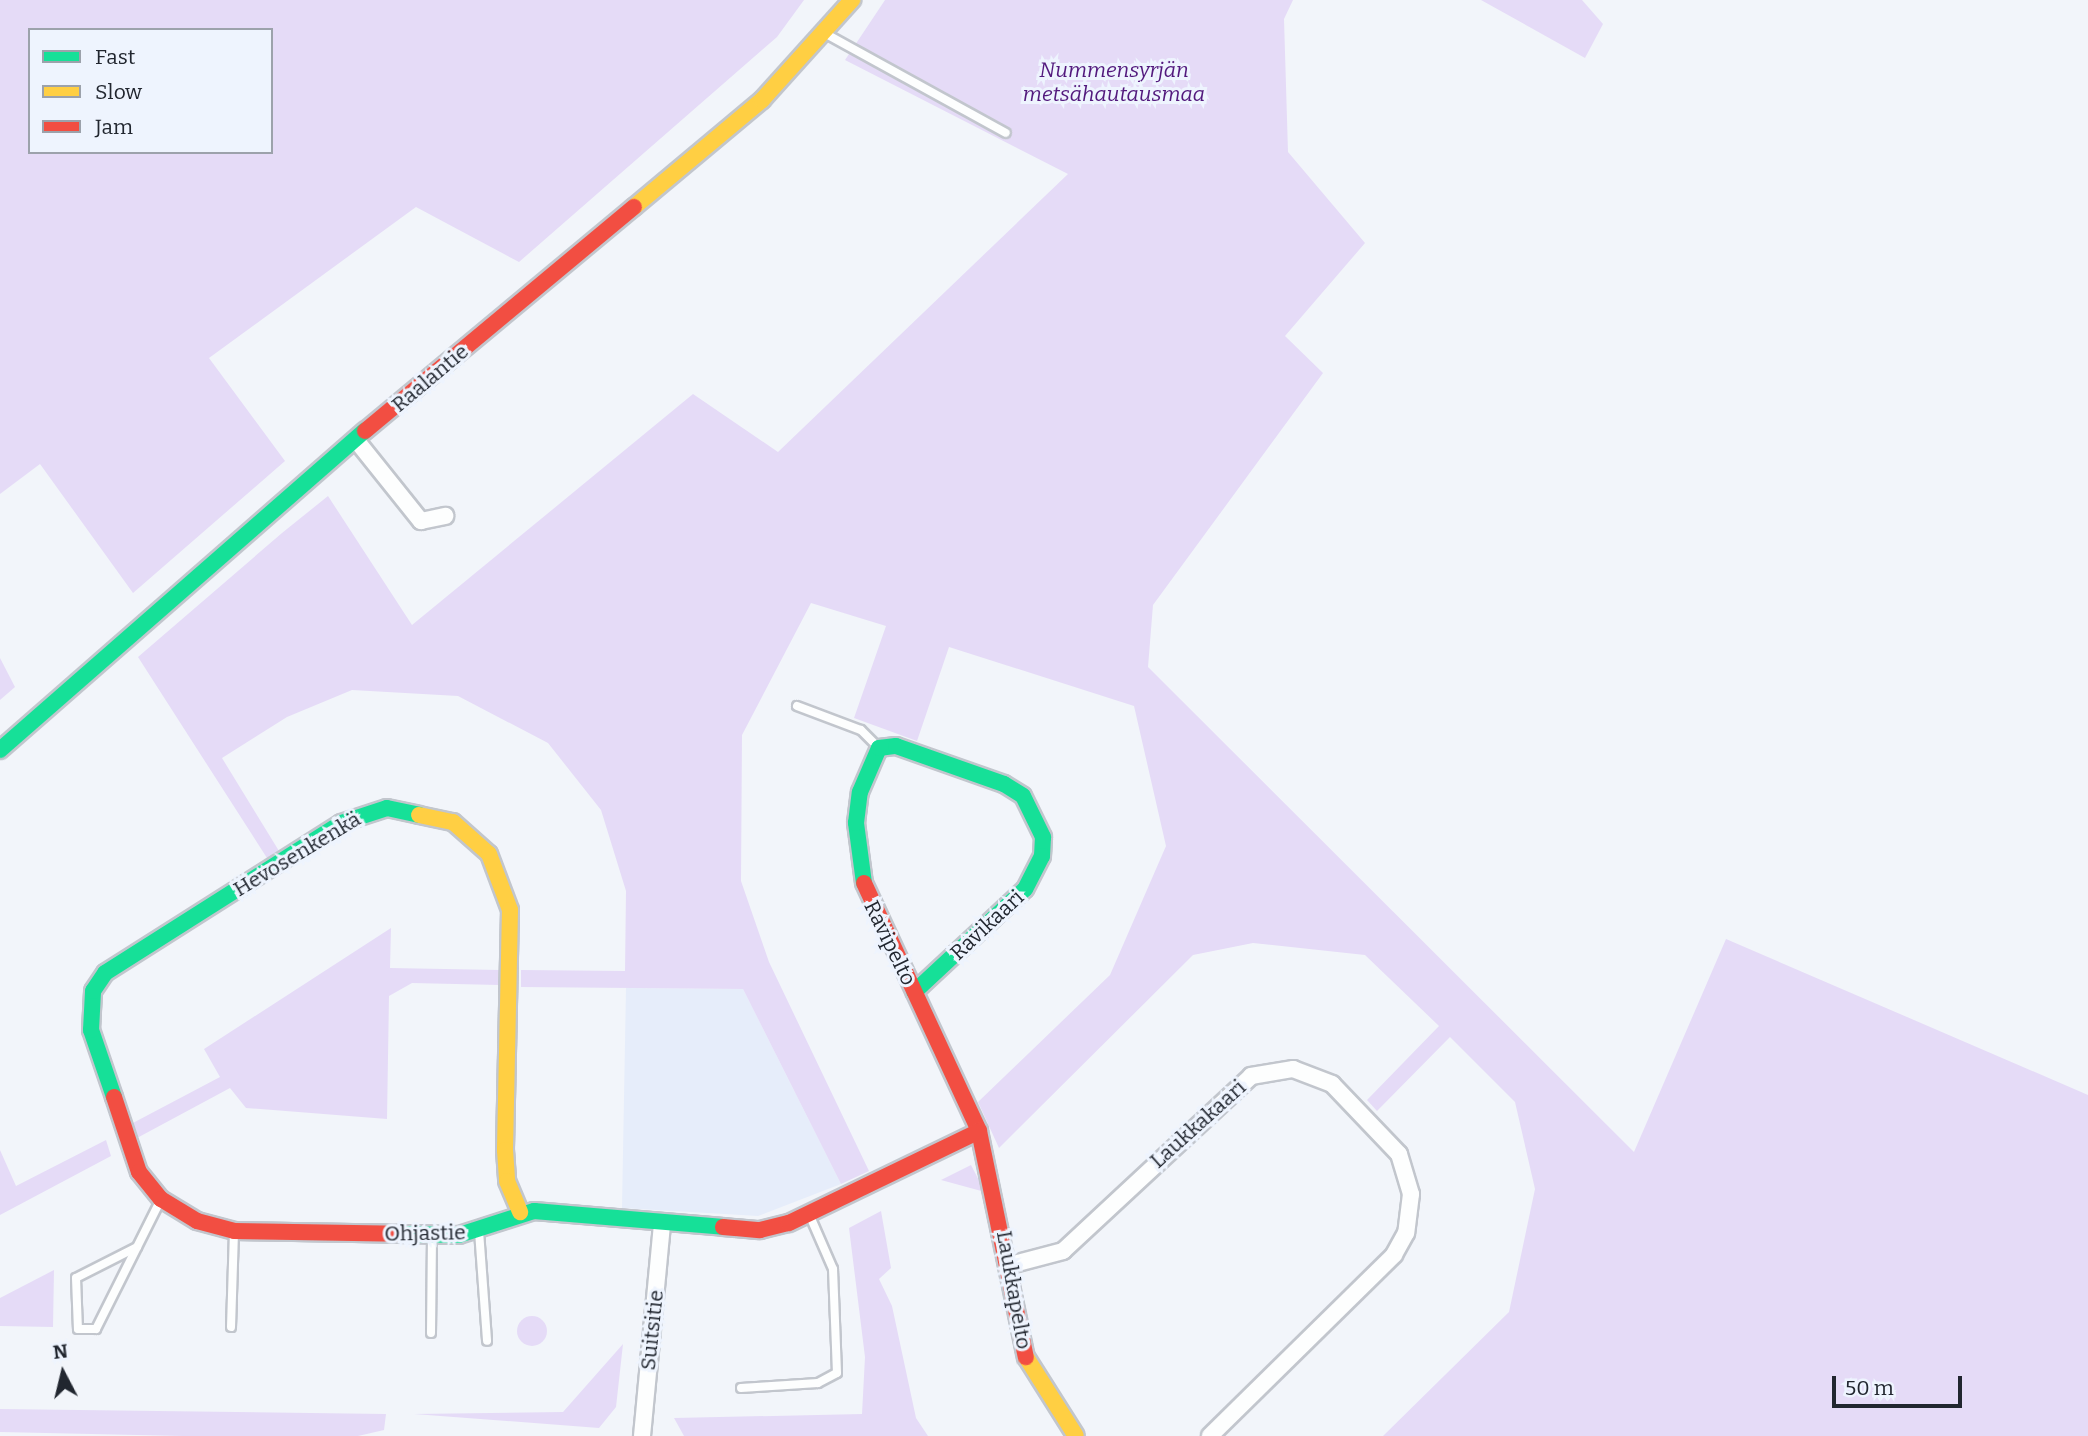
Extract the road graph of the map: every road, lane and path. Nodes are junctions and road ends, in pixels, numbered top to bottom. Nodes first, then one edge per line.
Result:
1 (852, 0) edge
2 (826, 34) junction
3 (1006, 133) dead end
4 (356, 440) junction
5 (444, 516) dead end
6 (797, 706) dead end
7 (879, 748) junction
8 (0, 750) edge
9 (93, 990) joint
10 (914, 992) junction
11 (979, 1131) junction
12 (161, 1199) junction
13 (520, 1212) junction
14 (809, 1214) junction
15 (662, 1225) junction
16 (234, 1231) junction
17 (479, 1231) junction
18 (432, 1235) junction
19 (136, 1247) junction
20 (1010, 1265) junction
21 (231, 1327) dead end
22 (432, 1333) dead end
23 (486, 1340) dead end
24 (741, 1388) dead end
25 (642, 1436) edge
26 (1076, 1436) edge
27 (1210, 1436) edge

1 - 2 street, Raalantie
2 - 3 lane
2 - 4 street, Raalantie
4 - 5 street
4 - 8 street, Raalantie
6 - 7 lane
7 - 10 street, Ravipelto
7 - 10 street, Ravikaari
9 - 12 street, Ohjastie
9 - 13 street, Hevosenkenkä
10 - 11 street, Ravipelto
11 - 14 street
11 - 20 street, Laukkapelto
12 - 16 street, Ohjastie
12 - 19 lane
13 - 15 street
13 - 17 street, Ohjastie
14 - 15 street
14 - 24 lane
15 - 25 street, Suitsitie
16 - 18 street, Ohjastie
16 - 21 lane
17 - 18 street, Ohjastie
17 - 23 lane
18 - 22 lane
19 - 19 lane
20 - 26 street, Laukkapelto
20 - 27 street, Laukkakaari

